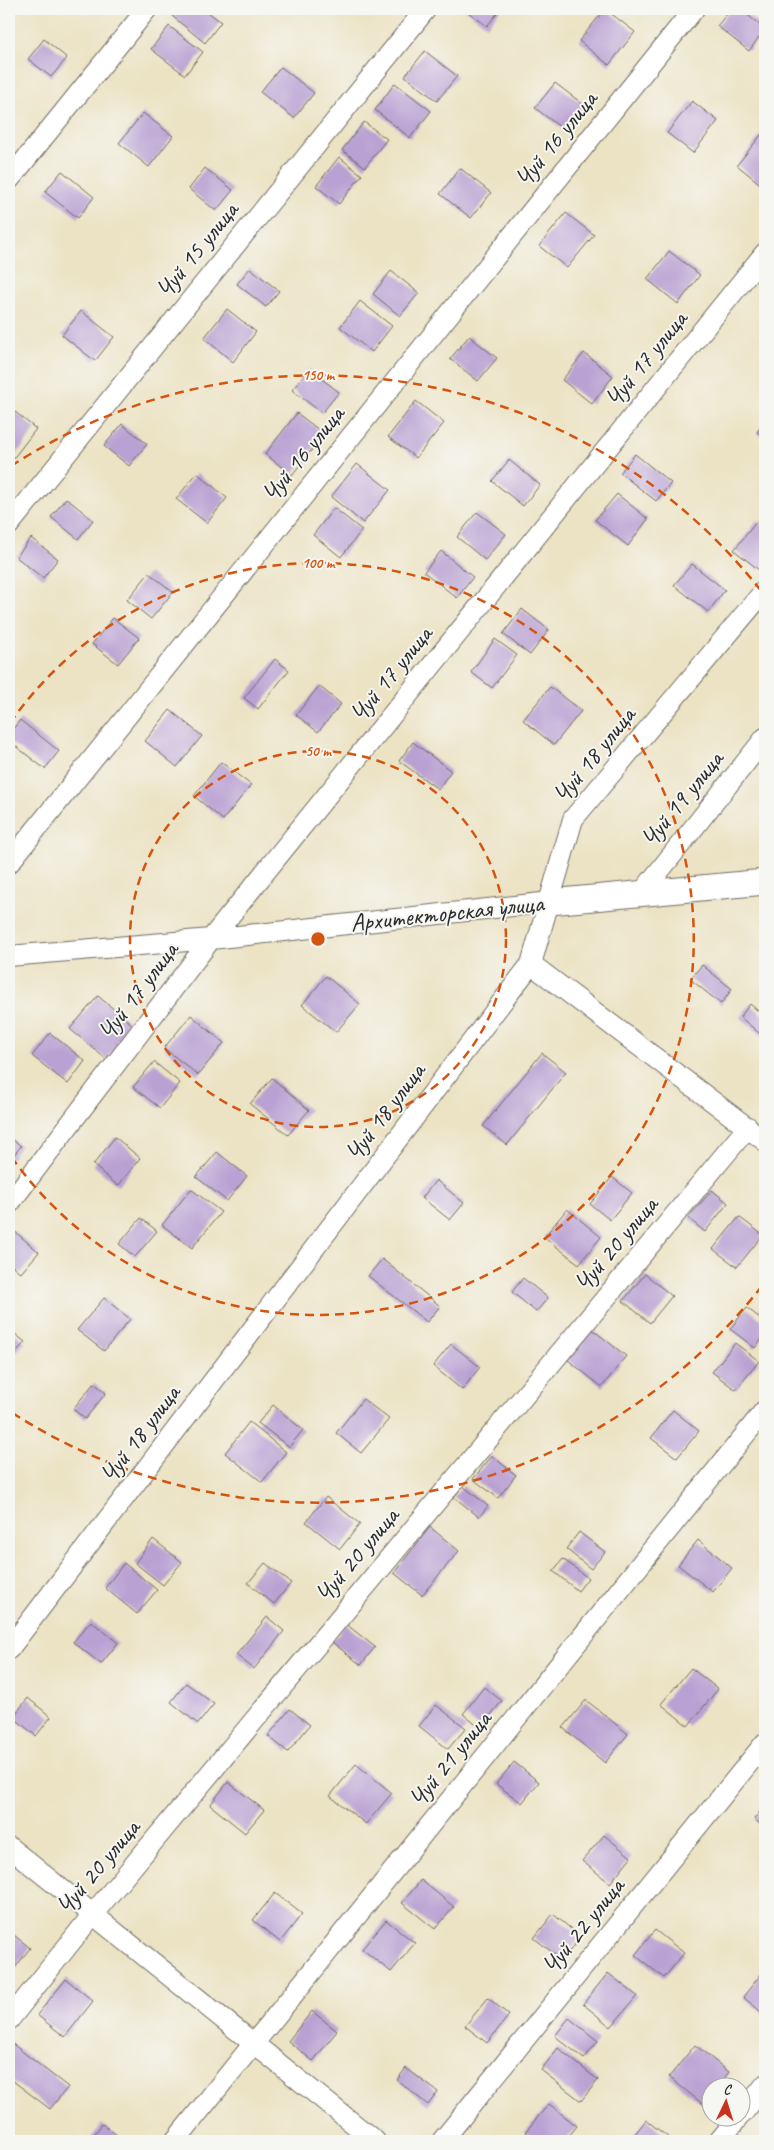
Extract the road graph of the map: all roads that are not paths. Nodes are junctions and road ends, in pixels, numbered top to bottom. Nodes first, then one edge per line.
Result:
1 (147, 9) edge
2 (426, 9) edge
3 (694, 9) edge
4 (9, 180) edge
5 (765, 253) edge
6 (9, 525) edge
7 (765, 590) edge
8 (765, 738) edge
9 (9, 863) edge
10 (765, 882) edge
11 (641, 894) junction
12 (550, 902) junction
13 (210, 939) junction
14 (9, 956) edge
15 (531, 964) junction
16 (748, 1127) junction
17 (765, 1141) edge
18 (9, 1204) edge
19 (765, 1410) edge
20 (9, 1649) edge
21 (765, 1743) edge
22 (9, 1847) edge
23 (93, 1914) junction
24 (9, 2020) edge
25 (254, 2044) junction
26 (765, 2085) edge
27 (752, 2101) edge
28 (730, 2128) edge
29 (175, 2141) edge
30 (376, 2141) edge
31 (442, 2141) edge
32 (719, 2141) edge

1 - 4 street
2 - 6 street, Чуй 15 улица
3 - 9 street, Чуй 16 улица
5 - 13 street, Чуй 17 улица
7 - 12 street, Чуй 18 улица
8 - 11 street, Чуй 19 улица
10 - 11 street, Архитекторская улица
11 - 12 street, Архитекторская улица
12 - 13 street, Архитекторская улица
12 - 15 street, Чуй 18 улица
13 - 14 street, Архитекторская улица
13 - 18 street, Чуй 17 улица
15 - 16 street
15 - 20 street, Чуй 18 улица
16 - 17 street
16 - 23 street, Чуй 20 улица
19 - 25 street, Чуй 21 улица
21 - 31 street, Чуй 22 улица
22 - 23 street
23 - 24 street, Чуй 20 улица
23 - 25 street
25 - 29 street, Чуй 21 улица
25 - 30 street
26 - 27 street
28 - 32 street

